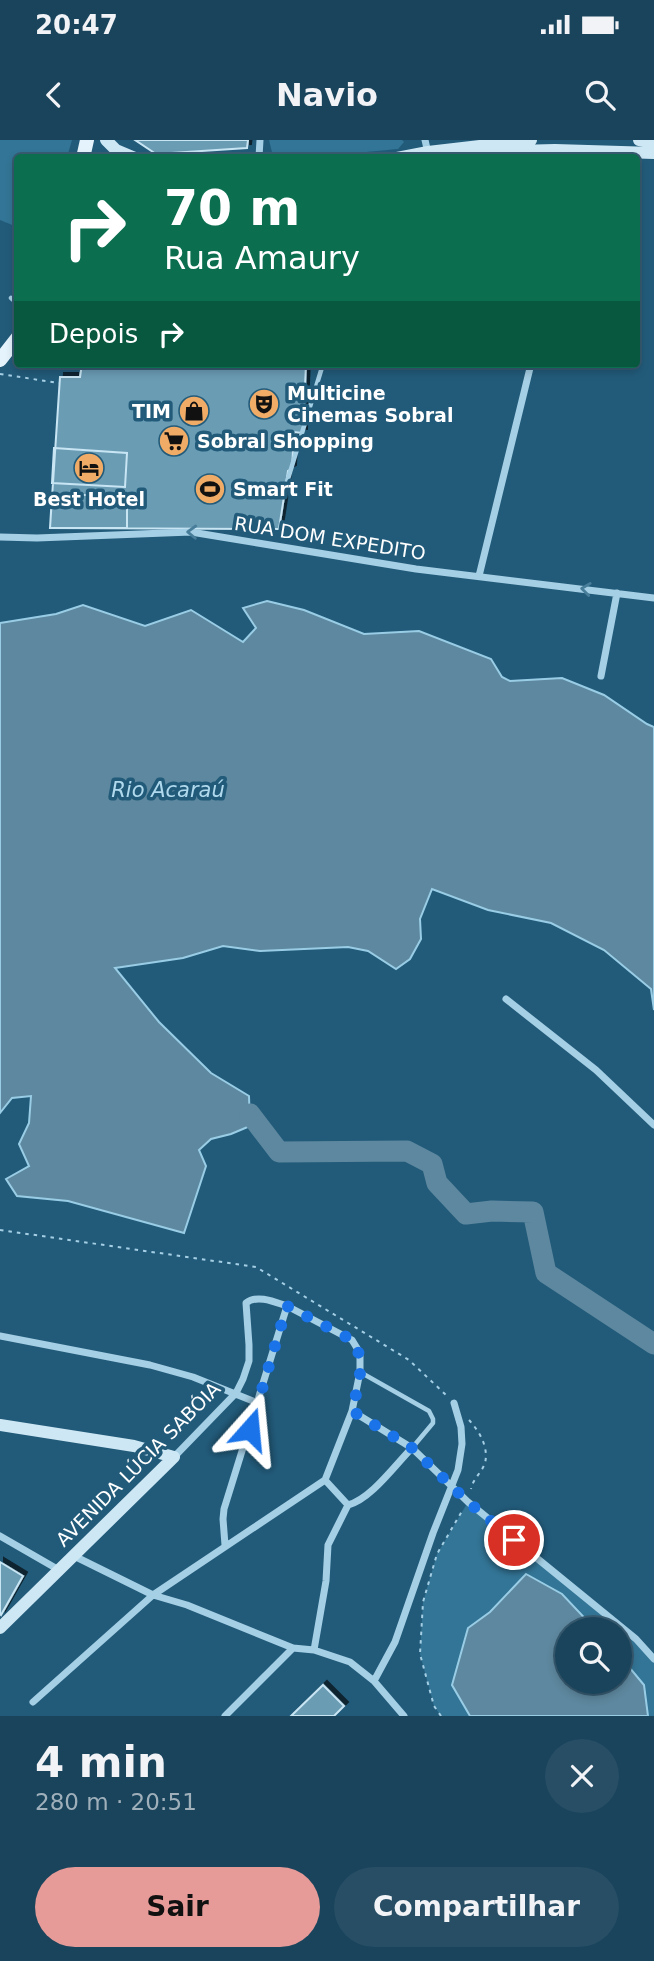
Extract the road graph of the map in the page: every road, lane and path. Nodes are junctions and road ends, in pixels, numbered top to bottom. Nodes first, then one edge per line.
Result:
1 (106, 140) edge
2 (531, 140) edge
3 (639, 140) edge
4 (654, 142) edge
5 (427, 150) edge
6 (654, 153) edge
7 (126, 154) edge
8 (500, 154) edge
9 (554, 154) edge
10 (14, 342) edge
11 (0, 360) edge
12 (322, 368) edge
13 (530, 368) edge
14 (0, 374) edge
15 (59, 383) dead end
16 (284, 492) dead end
17 (0, 537) edge
18 (480, 576) junction
19 (617, 593) junction
20 (654, 598) edge
21 (601, 676) dead end
22 (506, 999) dead end
23 (654, 1125) edge
24 (0, 1230) edge
25 (287, 1306) junction
26 (0, 1336) edge
27 (360, 1372) junction
28 (236, 1394) junction
29 (258, 1403) junction
30 (454, 1403) joint
31 (352, 1411) junction
32 (470, 1420) dead end
33 (0, 1425) edge
34 (412, 1448) junction
35 (174, 1458) junction
36 (325, 1480) junction
37 (451, 1486) junction
38 (468, 1502) junction
39 (348, 1505) junction
40 (0, 1536) edge
41 (225, 1545) junction
42 (74, 1556) junction
43 (59, 1570) junction
44 (153, 1595) junction
45 (0, 1628) edge
46 (293, 1647) junction
47 (314, 1650) junction
48 (654, 1659) edge
49 (374, 1681) junction
50 (33, 1702) dead end
51 (225, 1716) edge
52 (404, 1716) edge
53 (441, 1716) edge

1 - 7 street
2 - 5 street
3 - 4 street
6 - 9 street
8 - 9 street
10 - 11 main road
12 - 16 lane
13 - 18 street
14 - 15 path
18 -> 17 street, RUA DOM EXPEDITO
19 -> 18 street, RUA DOM EXPEDITO
19 - 20 street, RUA DOM EXPEDITO
19 - 21 street
22 - 23 street
24 - 30 path
25 - 27 street
25 - 28 street, AVENIDA LÚCIA SABÓIA
25 - 29 street
26 - 28 street
27 - 31 street
27 - 34 lane
28 - 29 street
28 - 35 street, AVENIDA LÚCIA SABÓIA
29 - 41 street
30 - 37 street
31 - 34 street
31 - 36 street
32 - 38 path
33 - 35 street
34 - 37 street
34 - 39 street
35 - 42 street, AVENIDA LÚCIA SABÓIA
36 - 39 street
36 - 41 street
37 - 38 street
37 - 49 street
38 - 48 street
38 - 53 path
39 - 47 street
40 - 43 street
41 - 44 street
42 - 43 street, AVENIDA LÚCIA SABÓIA
42 - 44 street
43 - 45 street, AVENIDA LÚCIA SABÓIA
44 - 46 street
44 - 50 street
46 - 47 street
46 - 51 street
47 - 49 street
49 - 52 street

